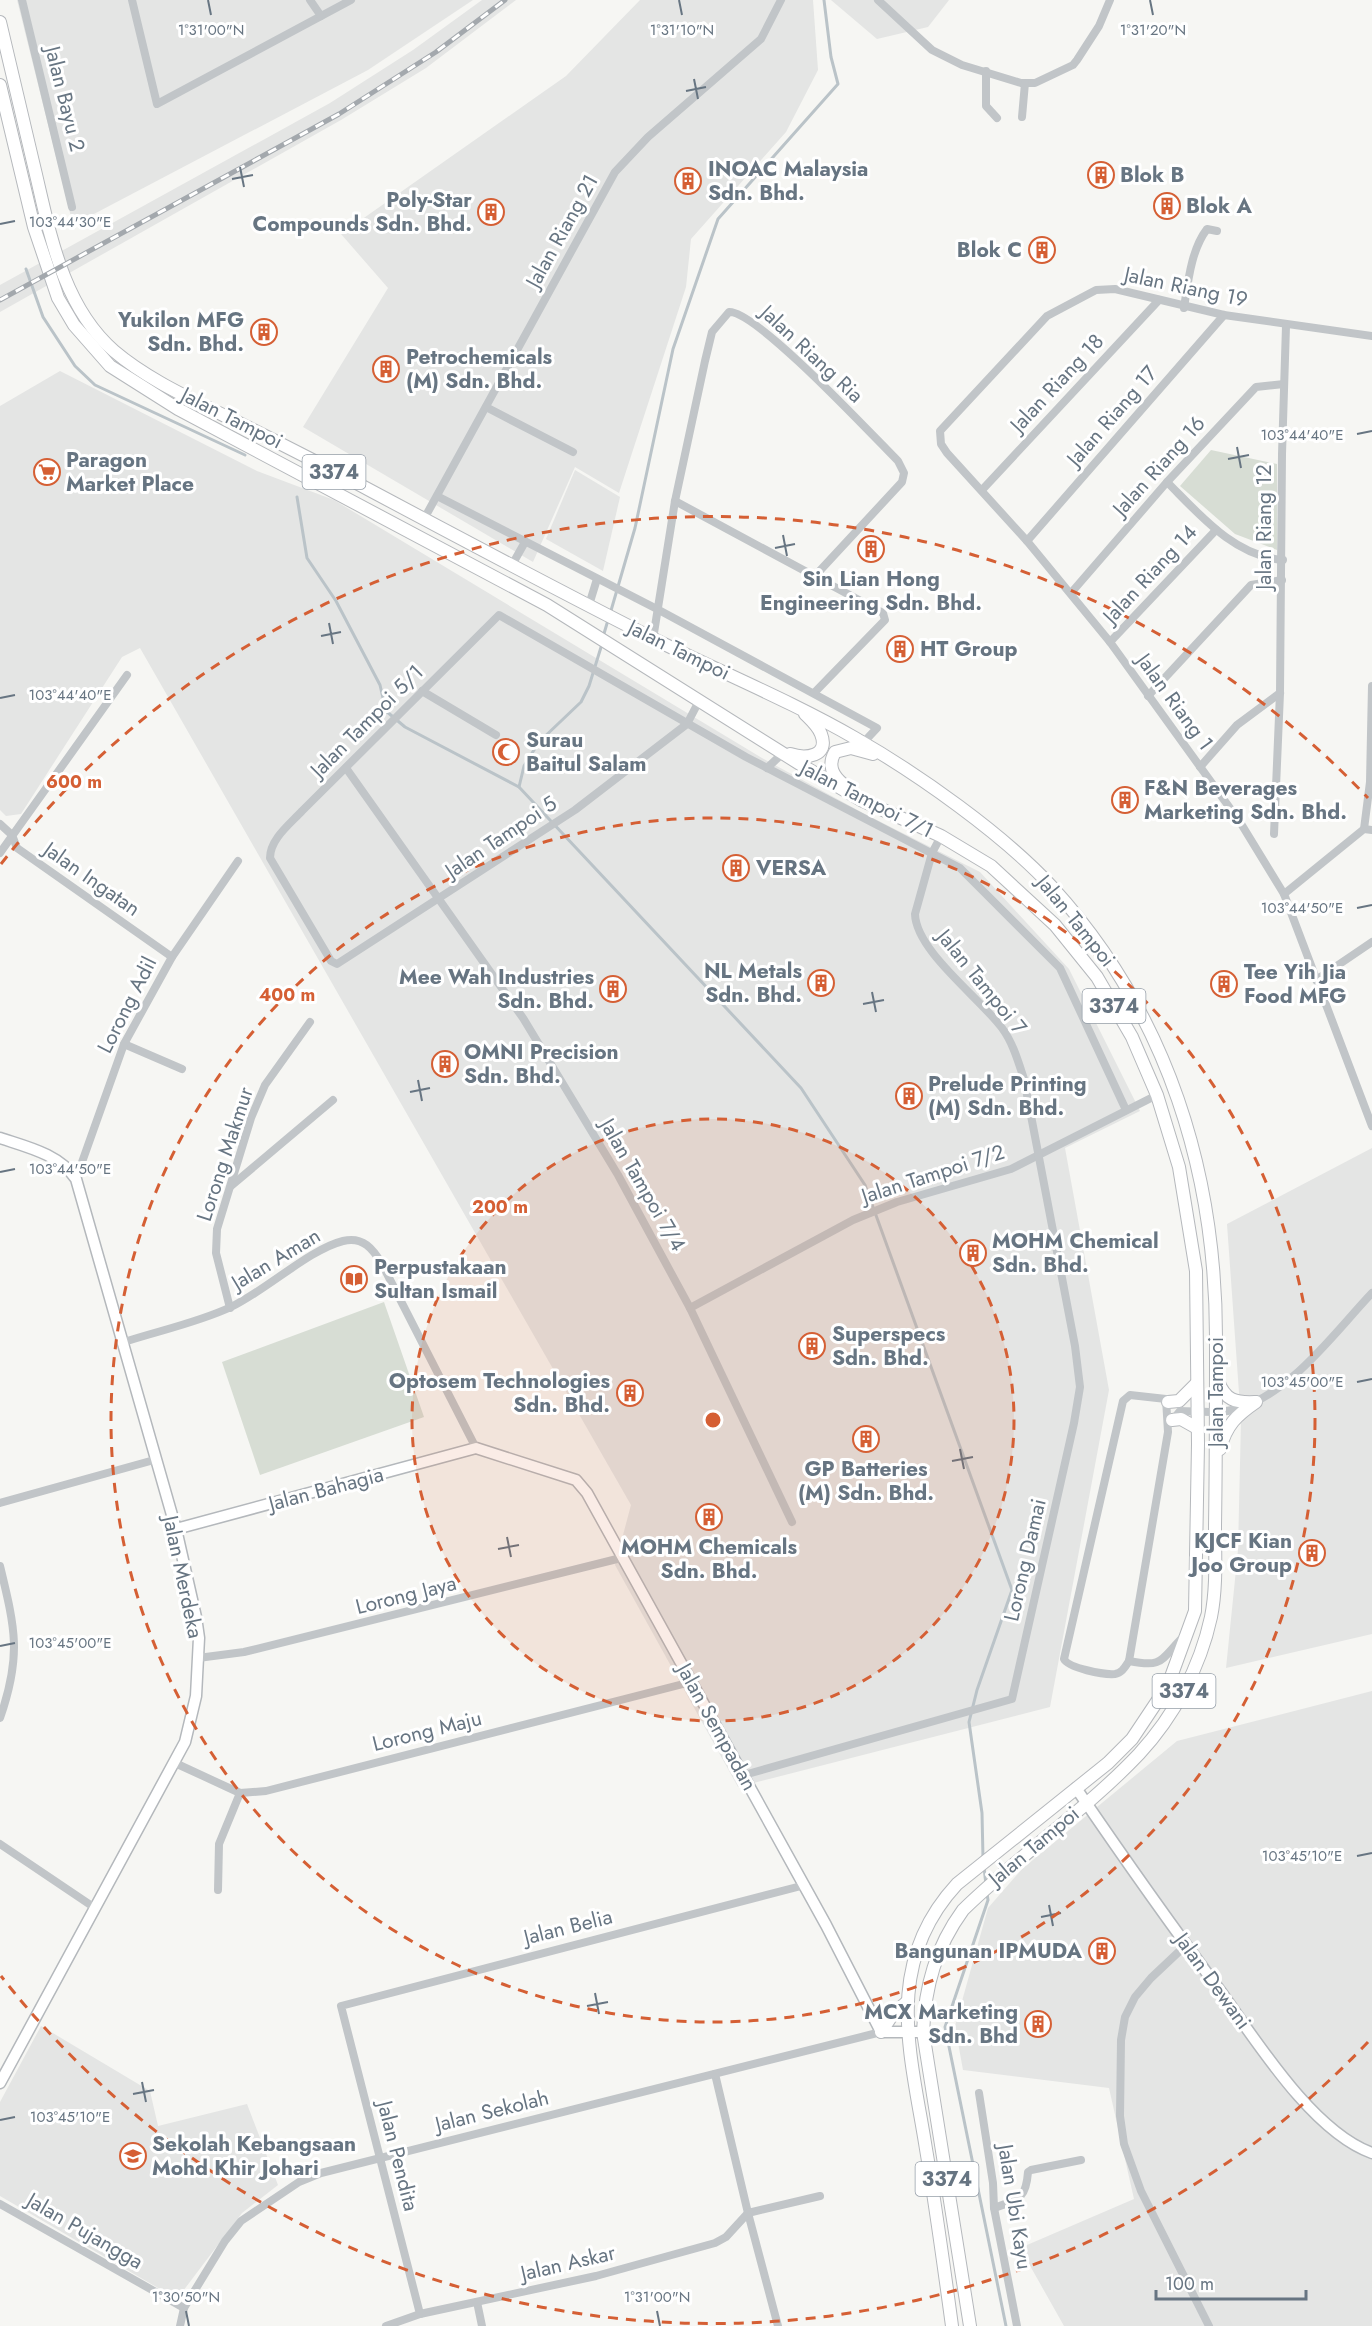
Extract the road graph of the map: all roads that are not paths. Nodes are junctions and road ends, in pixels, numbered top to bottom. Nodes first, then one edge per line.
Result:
1 (22, 0) edge
2 (132, 0) edge
3 (310, 0) edge
4 (351, 0) edge
5 (781, 0) edge
6 (878, 0) edge
7 (1110, 0) edge
8 (321, 16) junction
9 (0, 22) edge
10 (986, 71) junction
11 (1025, 83) junction
12 (0, 85) edge
13 (1022, 117) dead end
14 (997, 118) dead end
15 (72, 207) dead end
16 (1217, 231) dead end
17 (1159, 300) junction
18 (1184, 308) junction
19 (1224, 315) junction
20 (1286, 326) junction
21 (1372, 336) edge
22 (1284, 384) junction
23 (486, 407) junction
24 (940, 431) joint
25 (573, 452) dead end
26 (1167, 482) junction
27 (981, 490) junction
28 (437, 496) junction
29 (675, 501) junction
30 (424, 519) junction
31 (1216, 530) junction
32 (1027, 541) junction
33 (525, 542) junction
34 (1283, 560) junction
35 (512, 565) junction
36 (814, 577) junction
37 (597, 579) junction
38 (1282, 580) junction
39 (1071, 592) junction
40 (589, 605) junction
41 (657, 609) junction
42 (499, 615) joint
43 (653, 639) junction
44 (1110, 642) junction
45 (127, 675) dead end
46 (1372, 686) edge
47 (420, 693) junction
48 (814, 693) junction
49 (1280, 693) junction
50 (1148, 696) junction
51 (699, 701) junction
52 (800, 709) junction
53 (687, 724) junction
54 (496, 735) dead end
55 (1372, 739) edge
56 (863, 743) junction
57 (780, 752) junction
58 (888, 760) junction
59 (1200, 767) junction
60 (346, 768) junction
61 (766, 768) junction
62 (861, 800) junction
63 (0, 824) edge
64 (1368, 829) edge
65 (12, 834) junction
66 (1274, 834) dead end
67 (941, 836) junction
68 (0, 853) edge
69 (932, 853) junction
70 (238, 861) dead end
71 (1284, 894) junction
72 (440, 899) junction
73 (1372, 942) edge
74 (172, 957) junction
75 (337, 964) joint
76 (1316, 980) junction
77 (310, 1022) dead end
78 (124, 1044) junction
79 (182, 1069) dead end
80 (1157, 1095) junction
81 (333, 1100) dead end
82 (1126, 1110) junction
83 (1371, 1118) edge
84 (0, 1138) edge
85 (1039, 1154) junction
86 (76, 1179) junction
87 (230, 1186) junction
88 (1372, 1293) edge
89 (230, 1308) junction
90 (690, 1308) junction
91 (121, 1343) junction
92 (1216, 1375) junction
93 (1197, 1383) junction
94 (1168, 1402) junction
95 (1256, 1402) junction
96 (1197, 1411) junction
97 (1215, 1411) junction
98 (1173, 1419) junction
99 (1197, 1428) junction
100 (1168, 1432) junction
101 (476, 1448) junction
102 (154, 1460) junction
103 (1216, 1461) junction
104 (0, 1503) edge
105 (792, 1522) dead end
106 (176, 1528) junction
107 (621, 1558) junction
108 (0, 1566) edge
109 (1189, 1631) junction
110 (198, 1658) junction
111 (1129, 1661) junction
112 (691, 1682) junction
113 (0, 1718) edge
114 (175, 1763) junction
115 (744, 1775) junction
116 (1076, 1788) junction
117 (240, 1793) junction
118 (1086, 1802) junction
119 (0, 1844) edge
120 (805, 1885) junction
121 (218, 1890) dead end
122 (95, 1908) junction
123 (1186, 1945) junction
124 (908, 2001) junction
125 (341, 2006) joint
126 (881, 2032) junction
127 (906, 2032) junction
128 (923, 2032) junction
129 (715, 2074) junction
130 (0, 2083) edge
131 (979, 2093) dead end
132 (1372, 2153) edge
133 (380, 2158) junction
134 (1081, 2160) dead end
135 (820, 2196) dead end
136 (0, 2204) edge
137 (994, 2208) junction
138 (748, 2213) junction
139 (477, 2302) junction
140 (184, 2308) junction
141 (420, 2314) junction
142 (180, 2326) edge
143 (386, 2326) edge
144 (482, 2326) edge
145 (778, 2326) edge
146 (952, 2326) edge
147 (970, 2326) edge
148 (1017, 2326) edge
149 (1209, 2326) edge

1 - 15 street, Jalan Bayu 2
2 - 8 street
3 - 8 street
4 - 8 street
5 - 23 street, Jalan Riang 21
6 - 10 street
7 - 11 street
9 - 30 main road, Jalan Tampoi / 3374
10 - 11 street
10 - 14 street
11 - 13 street
12 - 51 main road, Jalan Tampoi / 3374
16 - 18 street
17 - 18 street, Jalan Riang 19
17 - 24 street, Jalan Riang 19
17 - 27 street, Jalan Riang 18
18 - 19 street, Jalan Riang 19
19 - 20 street, Jalan Riang 19
19 - 32 street, Jalan Riang 17
20 - 21 street, Jalan Riang 19
20 - 22 street, Jalan Riang 12
22 - 26 street, Jalan Riang 16
22 - 34 street, Jalan Riang 12
23 - 25 street
23 - 28 street, Jalan Riang 21
24 - 27 street, Jalan Riang 1
26 - 31 street
26 - 39 street, Jalan Riang 16
27 - 32 street, Jalan Riang 1
28 - 30 street, Jalan Riang 21
28 - 33 street
29 - 36 street
29 - 36 street, Jalan Riang Ria
29 - 41 street, Jalan Riang Ria
30 - 35 main road, Jalan Tampoi / 3374
31 - 34 street
31 - 44 street, Jalan Riang 14
32 - 39 street, Jalan Riang 1
33 - 35 street
33 - 37 street
34 - 38 street, Jalan Riang 12
35 - 40 main road, Jalan Tampoi / 3374
36 - 48 street
37 - 40 street
37 - 41 street
38 - 49 street, Jalan Riang 12
38 - 50 street
39 - 44 street, Jalan Riang 1
40 - 43 main road, Jalan Tampoi / 3374
41 - 43 street, Jalan Riang Ria
41 - 48 street
42 - 47 street, Jalan Tampoi 5/1
42 - 53 street, Jalan Tampoi 7/1
43 - 52 main road, Jalan Tampoi / 3374
44 - 50 street, Jalan Riang 1
45 - 65 street
46 - 55 street
47 - 54 street
47 - 60 street, Jalan Tampoi 5/1
48 - 56 street
49 - 59 street
49 - 66 street, Jalan Riang 12
50 - 59 street, Jalan Riang 1
51 - 53 street, Jalan Tampoi 5
51 - 57 main road, Jalan Tampoi / 3374
52 - 56 main road, Jalan Tampoi / 3374
52 - 57 main road
53 - 61 street, Jalan Tampoi 7/1
53 - 72 street, Jalan Tampoi 5
55 - 64 street
56 - 58 main road, Jalan Tampoi / 3374
57 - 61 street
57 - 62 main road, Jalan Tampoi / 3374
58 - 62 main road
58 - 92 main road, Jalan Tampoi / 3374
59 - 71 street, Jalan Riang 1
60 - 72 street, Jalan Tampoi 7/4
60 - 75 street, Jalan Tampoi 5/1
61 - 69 street, Jalan Tampoi 7/1
62 - 67 main road, Jalan Tampoi / 3374
63 - 65 street, Jalan Ingatan
64 - 71 street
65 - 68 street
65 - 74 street, Jalan Ingatan
67 - 69 street, Jalan Tampoi 7
67 - 80 main road, Jalan Tampoi / 3374
69 - 82 street, Jalan Tampoi 7/1
69 - 85 street, Jalan Tampoi 7
70 - 74 street, Lorong Adil
71 - 76 street, Jalan Riang 1
72 - 75 street, Jalan Tampoi 5
72 - 90 street, Jalan Tampoi 7/4
73 - 76 street
74 - 78 street, Lorong Adil
76 - 83 street, Jalan Riang 1
77 - 87 street, Lorong Makmur
78 - 79 street
78 - 86 street, Lorong Adil
80 - 82 street, Jalan Tampoi 7/2
80 - 93 main road, Jalan Tampoi / 3374
81 - 87 street
82 - 85 street, Jalan Tampoi 7/2
84 - 86 street
85 - 90 street, Jalan Tampoi 7/2
85 - 115 street, Lorong Damai
86 - 91 street, Jalan Merdeka
87 - 89 street, Lorong Makmur
88 - 95 street
89 - 91 street, Jalan Aman
89 - 101 street, Jalan Aman
90 - 105 street, Jalan Tampoi 7/4
91 - 102 street, Jalan Merdeka
92 - 95 main road
92 - 97 main road, Jalan Tampoi / 3374
93 - 94 main road
93 - 96 main road, Jalan Tampoi / 3374
94 - 100 street
94 - 111 street
95 - 97 street
95 - 103 main road
96 - 97 street
96 - 98 street
96 - 99 main road, Jalan Tampoi / 3374
97 - 103 main road, Jalan Tampoi / 3374
98 - 99 main road
98 - 100 street
99 - 109 main road, Jalan Tampoi / 3374
100 - 111 street
101 - 106 street, Jalan Bahagia
101 - 107 street, Jalan Sempadan
102 - 104 street
102 - 106 street, Jalan Merdeka
103 - 118 main road, Jalan Tampoi / 3374
106 - 110 street, Jalan Merdeka
107 - 110 street, Lorong Jaya
107 - 112 street, Jalan Sempadan
108 - 113 street
109 - 111 street
109 - 116 main road, Jalan Tampoi / 3374
110 - 114 street, Jalan Merdeka
112 - 115 street, Jalan Sempadan
112 - 117 street, Lorong Maju
114 - 117 street
114 - 122 street, Jalan Merdeka
115 - 120 street, Jalan Sempadan
116 - 118 street, Jalan Dewani
116 - 124 main road, Jalan Tampoi / 3374
117 - 121 street
118 - 123 street, Jalan Dewani
118 - 128 main road, Jalan Tampoi / 3374
119 - 122 street
120 - 125 street, Jalan Belia
120 - 126 street, Jalan Sempadan
122 - 130 street, Jalan Merdeka
123 - 132 street, Jalan Dewani
123 - 149 street
124 - 126 main road
124 - 127 main road, Jalan Tampoi / 3374
125 - 133 street, Jalan Pendita
126 - 127 street
126 - 129 street, Jalan Sekolah
127 - 128 street
127 - 146 main road, Jalan Tampoi / 3374
128 - 147 main road, Jalan Tampoi / 3374
129 - 133 street, Jalan Sekolah
129 - 138 street
131 - 137 street, Jalan Ubi Kayu
133 - 140 street, Jalan Sekolah
133 - 141 street, Jalan Pendita
134 - 137 street
135 - 138 street
136 - 140 street, Jalan Pujangga
137 - 148 street, Jalan Ubi Kayu
138 - 139 street, Jalan Askar
138 - 145 street
139 - 141 street, Jalan Askar
139 - 144 street
140 - 142 street, Jalan Sekolah
141 - 143 street, Jalan Askar

